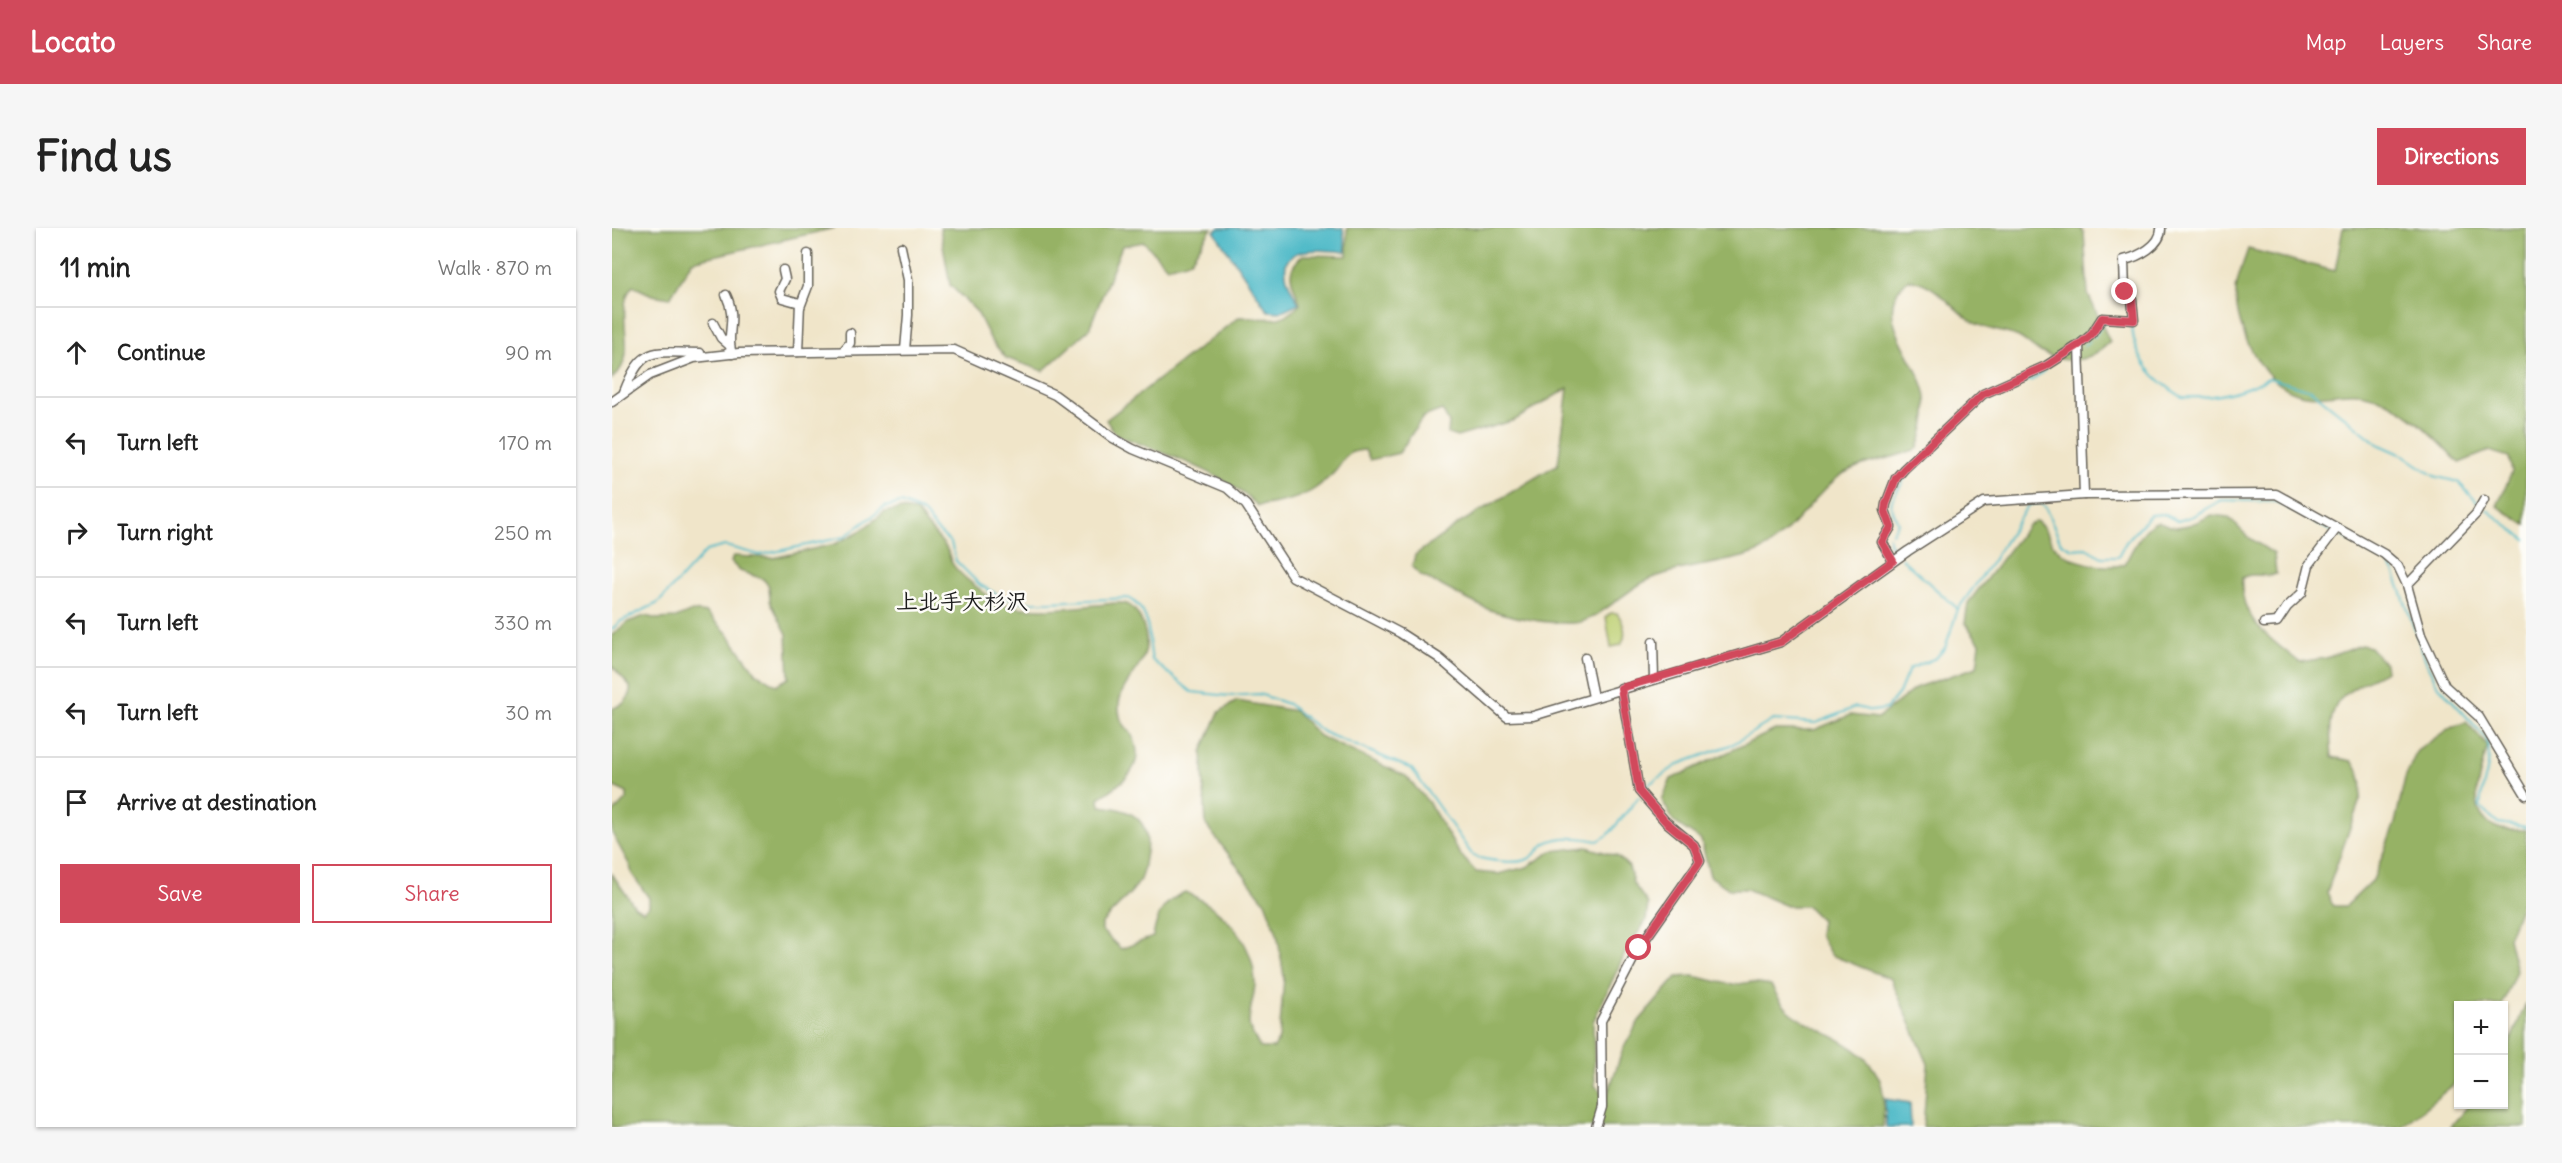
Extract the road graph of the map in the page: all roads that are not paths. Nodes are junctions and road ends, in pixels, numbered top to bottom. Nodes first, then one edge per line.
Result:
1 (2161, 228) edge
2 (901, 247) dead end
3 (808, 255) dead end
4 (783, 270) dead end
5 (726, 295) dead end
6 (800, 308) junction
7 (713, 323) dead end
8 (850, 333) dead end
9 (2079, 345) junction
10 (731, 350) junction
11 (905, 350) junction
12 (843, 351) junction
13 (798, 352) junction
14 (624, 393) junction
15 (612, 402) edge
16 (2084, 495) junction
17 (2484, 500) dead end
18 (2335, 530) junction
19 (1893, 561) junction
20 (2407, 585) junction
21 (2264, 623) dead end
22 (1653, 642) dead end
23 (1584, 658) dead end
24 (1654, 679) junction
25 (1621, 688) junction
26 (1593, 697) junction
27 (2526, 795) edge
28 (1596, 1127) edge

1 - 9 street
2 - 11 street
3 - 6 street
4 - 6 street
5 - 10 street
6 - 13 street
7 - 10 street
8 - 12 street
9 - 16 street
9 - 19 street
10 - 13 street
10 - 14 street
10 - 14 street
11 - 12 street
11 - 26 street
12 - 13 street
14 - 15 street
16 - 18 street
16 - 19 street
17 - 20 street
18 - 20 street
18 - 21 street
19 - 24 street
20 - 27 street
22 - 24 street
23 - 26 street
24 - 25 street
25 - 26 street
25 - 28 street

